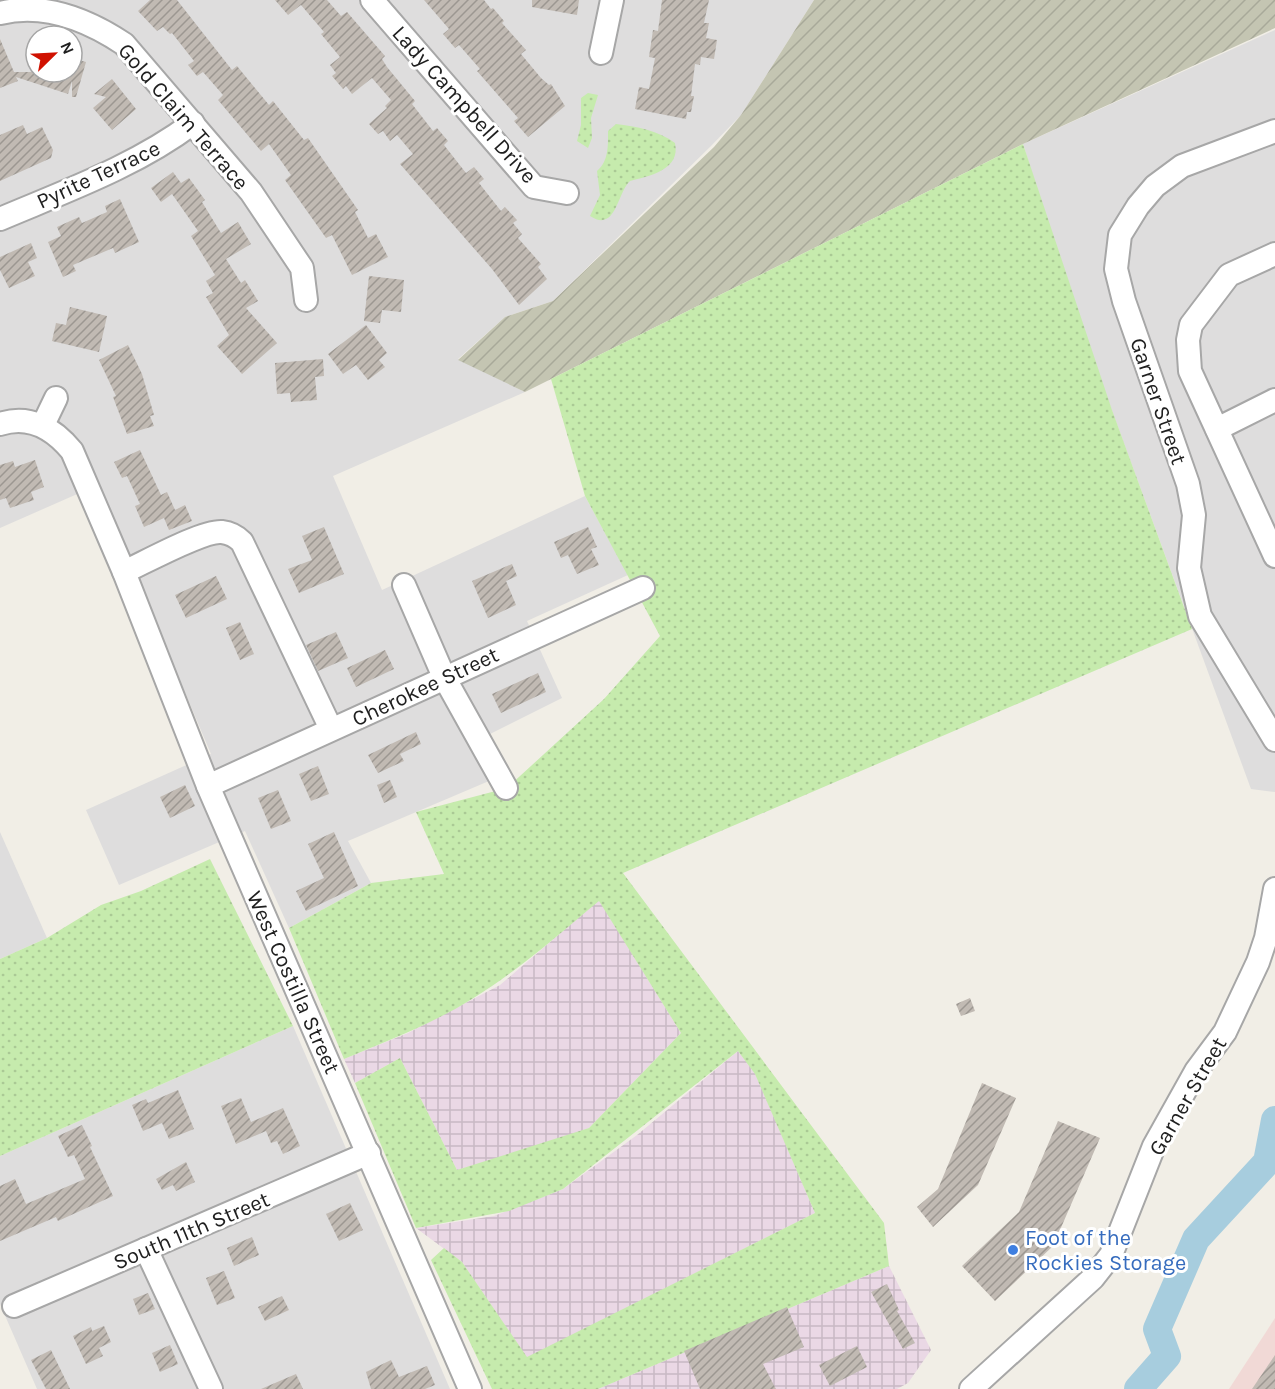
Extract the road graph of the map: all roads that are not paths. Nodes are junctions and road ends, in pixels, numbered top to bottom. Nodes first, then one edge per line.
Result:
1 (372, 0) edge
2 (612, 0) edge
3 (0, 13) edge
4 (601, 53) dead end
5 (192, 123) junction
6 (1275, 131) edge
7 (567, 193) dead end
8 (0, 219) edge
9 (1275, 254) edge
10 (306, 300) dead end
11 (56, 398) dead end
12 (1275, 400) edge
13 (0, 423) edge
14 (43, 425) junction
15 (1217, 429) junction
16 (1269, 530) edge
17 (1275, 556) edge
18 (124, 572) junction
19 (404, 585) dead end
20 (643, 588) dead end
21 (444, 677) junction
22 (331, 729) junction
23 (1275, 740) edge
24 (208, 786) junction
25 (507, 788) dead end
26 (1275, 889) edge
27 (369, 1153) junction
28 (146, 1249) junction
29 (14, 1306) dead end
30 (211, 1389) edge
31 (470, 1389) edge
32 (971, 1389) edge

1 - 7 street, Lady Campbell Drive
2 - 4 street
3 - 5 street, Gold Claim Terrace
5 - 8 street, Pyrite Terrace
5 - 10 street, Gold Claim Terrace
6 - 23 street, Garner Street
9 - 15 street
11 - 14 street
12 - 15 street
13 - 14 street
14 - 18 street, West Costilla Street
15 - 16 street
16 - 17 street
18 - 22 street
18 - 24 street, West Costilla Street
19 - 21 street
20 - 21 street, Cherokee Street
21 - 22 street, Cherokee Street
21 - 25 street
22 - 24 street, Cherokee Street
24 - 27 street, West Costilla Street
26 - 32 street, Garner Street
27 - 28 street, South 11th Street
27 - 31 street, West Costilla Street
28 - 29 street, South 11th Street
28 - 30 street

